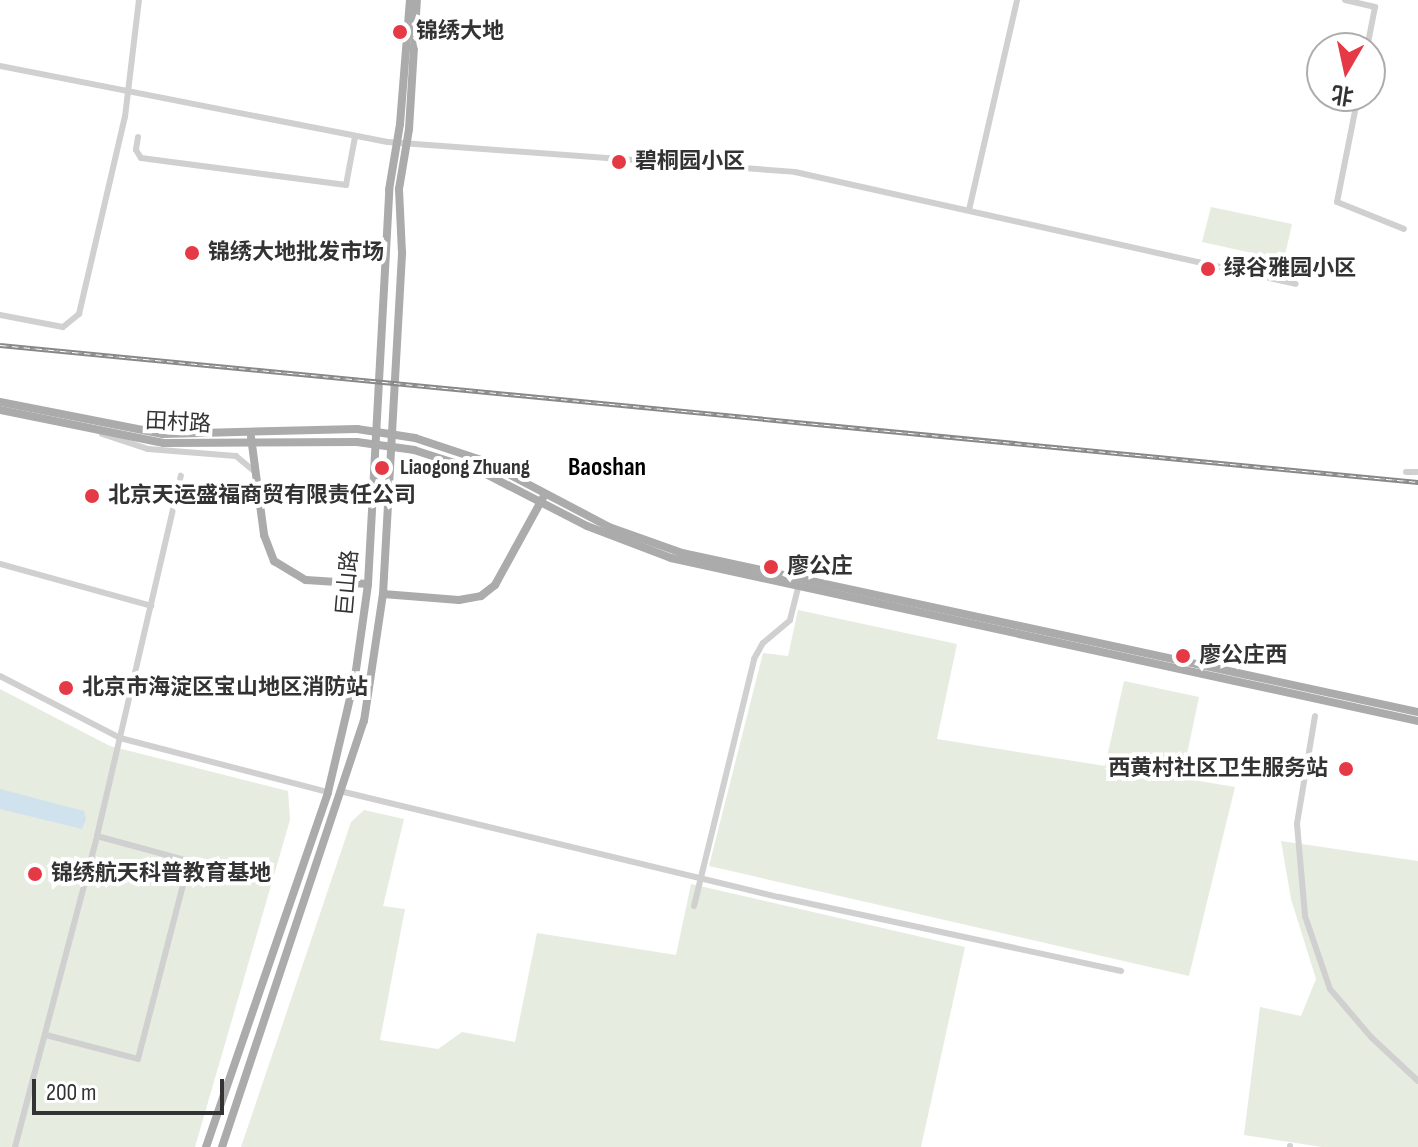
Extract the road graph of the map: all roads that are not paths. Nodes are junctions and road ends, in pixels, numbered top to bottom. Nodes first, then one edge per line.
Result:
1 (139, 0) edge
2 (410, 0) edge
3 (417, 0) edge
4 (1017, 0) edge
5 (1345, 0) edge
6 (1370, 32) edge
7 (0, 66) edge
8 (127, 92) junction
9 (1355, 112) edge
10 (138, 137) dead end
11 (355, 137) junction
12 (401, 143) junction
13 (969, 210) junction
14 (1404, 229) dead end
15 (1296, 284) dead end
16 (0, 315) edge
17 (0, 402) edge
18 (0, 410) edge
19 (98, 433) junction
20 (252, 438) junction
21 (1406, 472) dead end
22 (1418, 472) edge
23 (256, 473) junction
24 (181, 476) dead end
25 (547, 492) junction
26 (541, 500) junction
27 (0, 564) edge
28 (368, 584) junction
29 (798, 588) junction
30 (383, 594) junction
31 (151, 606) junction
32 (0, 676) edge
33 (1418, 712) edge
34 (1315, 716) dead end
35 (1418, 721) edge
36 (120, 738) junction
37 (328, 792) junction
38 (344, 792) junction
39 (97, 836) junction
40 (189, 862) junction
41 (210, 867) dead end
42 (701, 878) junction
43 (694, 906) dead end
44 (1121, 971) dead end
45 (46, 1035) junction
46 (1418, 1081) edge
47 (15, 1147) edge
48 (206, 1147) edge
49 (222, 1147) edge

1 - 8 street
2 - 12 main road, 巨山路
3 - 12 main road, 巨山路
4 - 13 street
5 - 6 street
7 - 8 street
8 - 11 street
8 - 16 street
9 - 14 street
10 - 11 street
11 - 12 street
12 - 13 street
12 - 28 main road, 巨山路
12 - 30 main road, 巨山路
13 - 15 street
17 - 20 main road, 田村路
18 - 19 main road, 田村路
19 - 20 main road, 田村路
19 - 23 street
20 - 23 main road
20 - 25 main road, 田村路, bridge
20 - 26 main road, 田村路, bridge
21 - 22 street
23 - 28 main road
24 - 31 street
25 - 26 main road
25 - 33 main road, 田村路
26 - 29 main road, 田村路
26 - 30 main road
27 - 31 street
28 - 37 main road, 巨山路
29 - 35 main road, 田村路
29 - 42 street
30 - 38 main road, 巨山路
31 - 36 street
32 - 36 street
34 - 46 street
36 - 37 street
36 - 39 street
37 - 48 main road, 巨山路
38 - 42 street
38 - 49 main road, 巨山路
39 - 40 street
39 - 45 street
40 - 41 street
40 - 45 street
42 - 43 street
42 - 44 street
45 - 47 street

